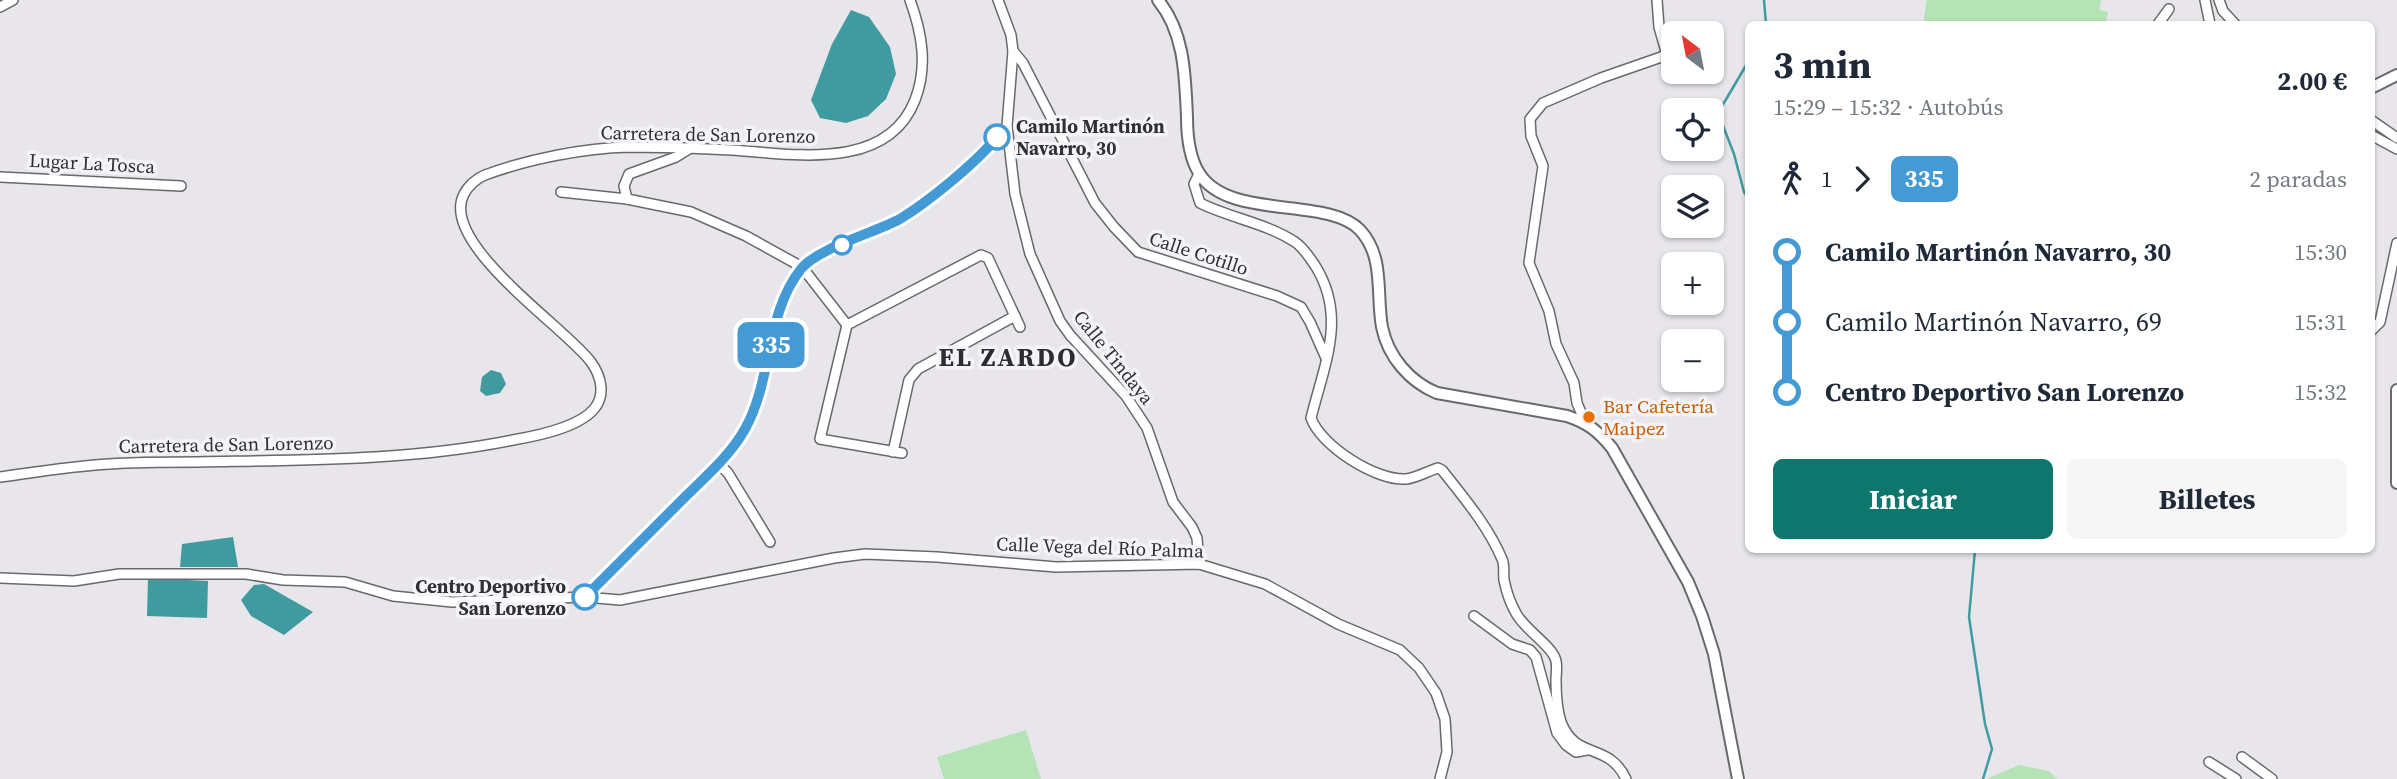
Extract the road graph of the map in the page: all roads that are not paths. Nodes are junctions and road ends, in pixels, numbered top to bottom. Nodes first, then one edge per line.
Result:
1 (13, 0) edge
2 (911, 0) edge
3 (998, 0) edge
4 (1158, 0) edge
5 (1657, 0) edge
6 (2205, 0) edge
7 (2219, 0) edge
8 (0, 7) edge
9 (2169, 9) dead end
10 (2160, 21) edge
11 (2209, 21) edge
12 (2232, 21) edge
13 (1013, 51) junction
14 (2397, 75) edge
15 (2375, 86) edge
16 (2375, 123) edge
17 (1007, 126) junction
18 (2375, 137) edge
19 (2397, 138) edge
20 (691, 148) junction
21 (2397, 149) edge
22 (1199, 174) junction
23 (0, 177) edge
24 (181, 186) dead end
25 (561, 192) dead end
26 (627, 199) junction
27 (2397, 243) edge
28 (802, 267) junction
29 (1015, 316) junction
30 (847, 325) junction
31 (1020, 327) dead end
32 (2375, 327) edge
33 (1326, 358) junction
34 (2397, 390) edge
35 (1585, 422) junction
36 (719, 464) junction
37 (0, 477) edge
38 (2397, 483) edge
39 (770, 542) dead end
40 (1199, 564) junction
41 (0, 578) edge
42 (585, 597) junction
43 (1474, 616) dead end
44 (1587, 750) junction
45 (2242, 757) dead end
46 (2209, 762) dead end
47 (1440, 779) edge
48 (1626, 779) edge
49 (1738, 779) edge
50 (2236, 779) edge
51 (2272, 779) edge

1 - 8 street
2 - 20 street, Carretera de San Lorenzo
3 - 13 street
4 - 22 main road
5 - 35 street
6 - 11 street
7 - 12 street
9 - 10 street
13 - 17 street, Calle Tindaya
13 - 33 street, Calle Cotillo
14 - 15 main road
16 - 19 street
17 - 28 street
17 - 40 street, Calle Tindaya
18 - 21 street
20 - 26 street
20 - 37 street, Carretera de San Lorenzo
22 - 33 street
22 - 35 main road
23 - 24 street, Lugar La Tosca
25 - 26 street
26 - 28 street
27 - 32 street
28 - 30 street
28 - 36 street
29 - 30 street
29 - 30 street
29 - 31 street
33 - 44 street
34 - 38 main road
35 - 49 main road
36 - 39 street
36 - 42 street
40 - 42 street, Calle Vega del Río Palma
40 - 47 street, Calle Vega del Río Palma
41 - 42 street, Calle Vega del Río Palma
43 - 44 street
44 - 48 street
45 - 51 street
46 - 50 street

